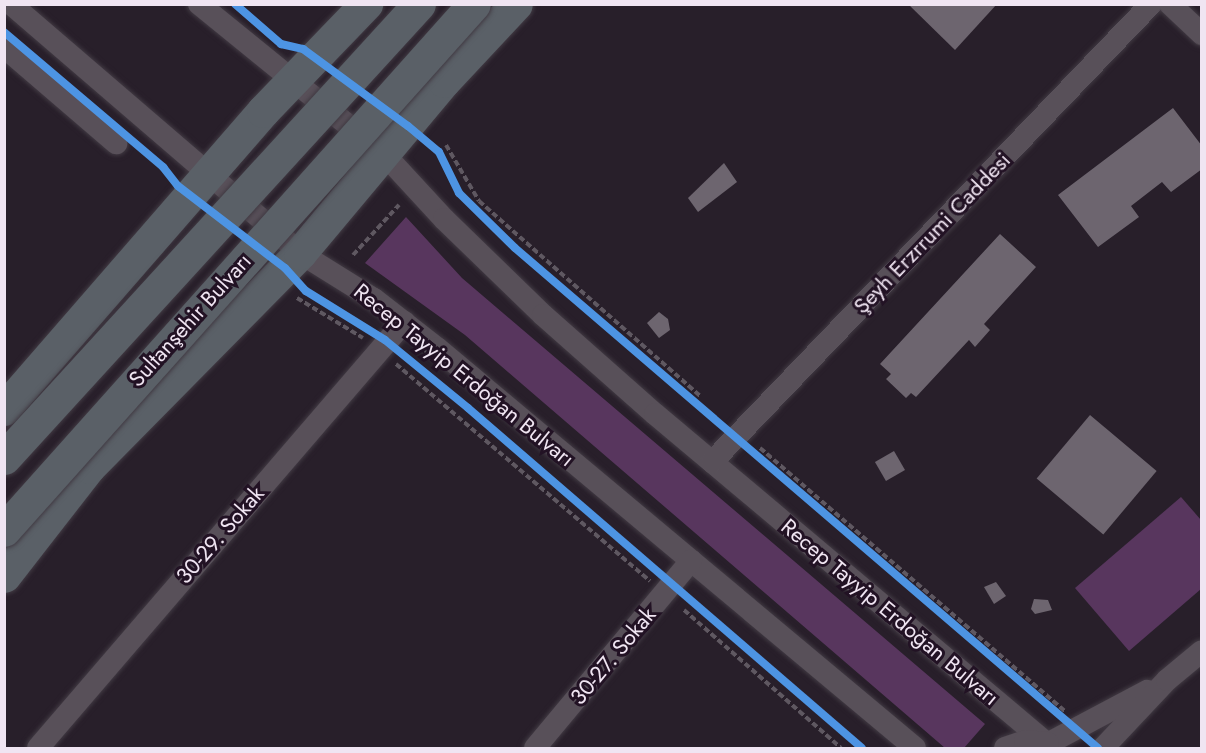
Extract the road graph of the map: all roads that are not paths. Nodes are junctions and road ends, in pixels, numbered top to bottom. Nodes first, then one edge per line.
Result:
1 (11, 4) edge
2 (199, 4) edge
3 (366, 4) edge
4 (419, 4) edge
5 (474, 4) edge
6 (516, 4) edge
7 (1151, 4) edge
8 (1170, 4) edge
9 (1202, 34) edge
10 (4, 47) edge
11 (293, 82) junction
12 (117, 143) dead end
13 (385, 155) junction
14 (208, 176) junction
15 (300, 253) junction
16 (404, 322) junction
17 (4, 409) edge
18 (4, 458) edge
19 (712, 462) junction
20 (4, 530) edge
21 (691, 561) junction
22 (4, 576) edge
23 (1202, 651) edge
24 (1167, 680) junction
25 (1051, 744) edge
26 (38, 748) edge
27 (535, 748) edge
28 (915, 748) edge
29 (1005, 748) edge
30 (1103, 748) edge

1 - 14 street, Recep Tayyip Erdoğan Bulvarı
2 - 11 street, Recep Tayyip Erdoğan Bulvarı
3 - 11 highway
4 - 18 highway, Sultanşehir Bulvarı, bridge
5 - 20 highway, Sultanşehir Bulvarı, bridge
6 - 13 highway
7 - 19 street, Şeyh Erzrrumi Caddesi
8 - 9 street
10 - 12 street
11 - 13 street, Recep Tayyip Erdoğan Bulvarı
11 - 14 highway
13 - 15 highway
13 - 19 street, Recep Tayyip Erdoğan Bulvarı
14 - 15 street, Recep Tayyip Erdoğan Bulvarı
14 - 17 highway
15 - 16 street, Recep Tayyip Erdoğan Bulvarı
15 - 22 highway
16 - 21 street, Recep Tayyip Erdoğan Bulvarı
16 - 26 street, 30-29. Sokak
19 - 25 street, Recep Tayyip Erdoğan Bulvarı
21 - 27 street, 30-27. Sokak
21 - 28 street, Recep Tayyip Erdoğan Bulvarı
23 - 24 street
24 - 25 street
24 - 30 street
25 - 29 street

